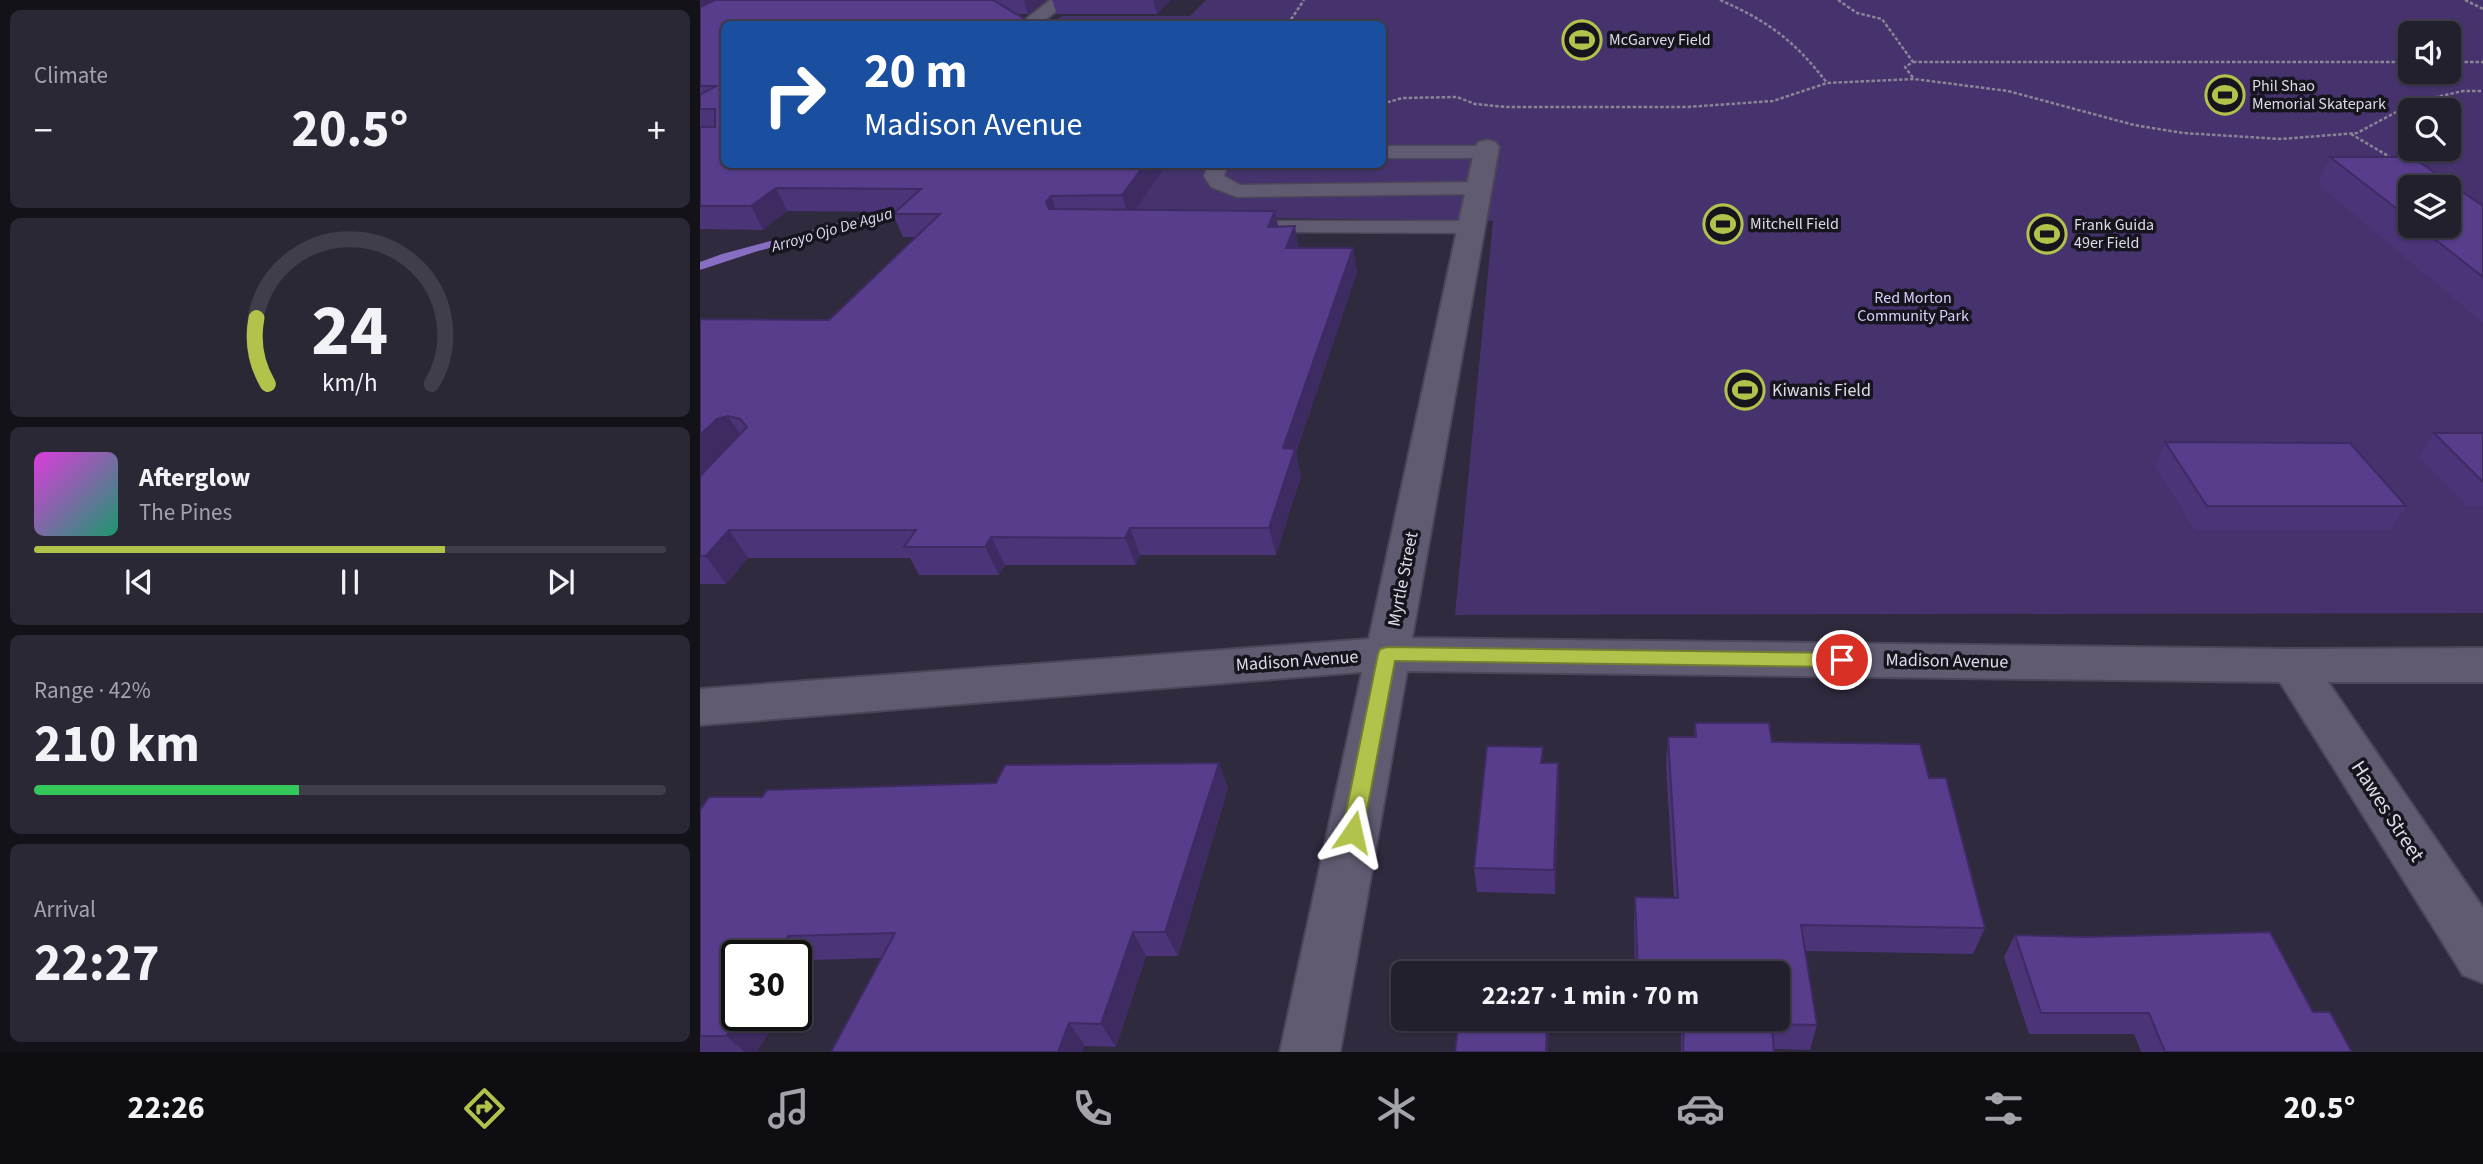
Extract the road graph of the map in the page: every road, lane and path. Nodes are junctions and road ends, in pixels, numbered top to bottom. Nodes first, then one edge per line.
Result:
1 (1061, 0) edge
2 (1304, 0) edge
3 (1720, 0) edge
4 (1838, 0) edge
5 (2465, 0) edge
6 (2483, 9) edge
7 (1033, 21) edge
8 (1290, 21) edge
9 (1913, 62) junction
10 (2398, 62) edge
11 (2461, 62) edge
12 (2483, 62) edge
13 (1914, 79) junction
14 (1827, 83) junction
15 (2483, 90) edge
16 (1386, 103) edge
17 (2350, 134) junction
18 (1386, 153) edge
19 (2403, 165) edge
20 (1217, 168) edge
21 (1480, 179) junction
22 (1234, 226) edge
23 (1387, 654) junction
24 (2483, 665) edge
25 (2293, 666) junction
26 (700, 707) edge
27 (2483, 956) edge
28 (1310, 1052) edge

1 - 7 street
2 - 8 path
3 - 14 path
4 - 9 path
5 - 6 path
9 - 10 path
9 - 13 path
11 - 12 path
13 - 14 path
13 - 17 path
14 - 16 path
15 - 17 path
17 - 19 path
18 - 21 lane
20 - 21 lane
21 - 22 lane
21 - 23 street, Myrtle Street
23 - 25 street, Madison Avenue
23 - 26 street, Madison Avenue
23 - 28 street, Myrtle Street
24 - 25 street, Madison Avenue
25 - 27 street, Hawes Street

